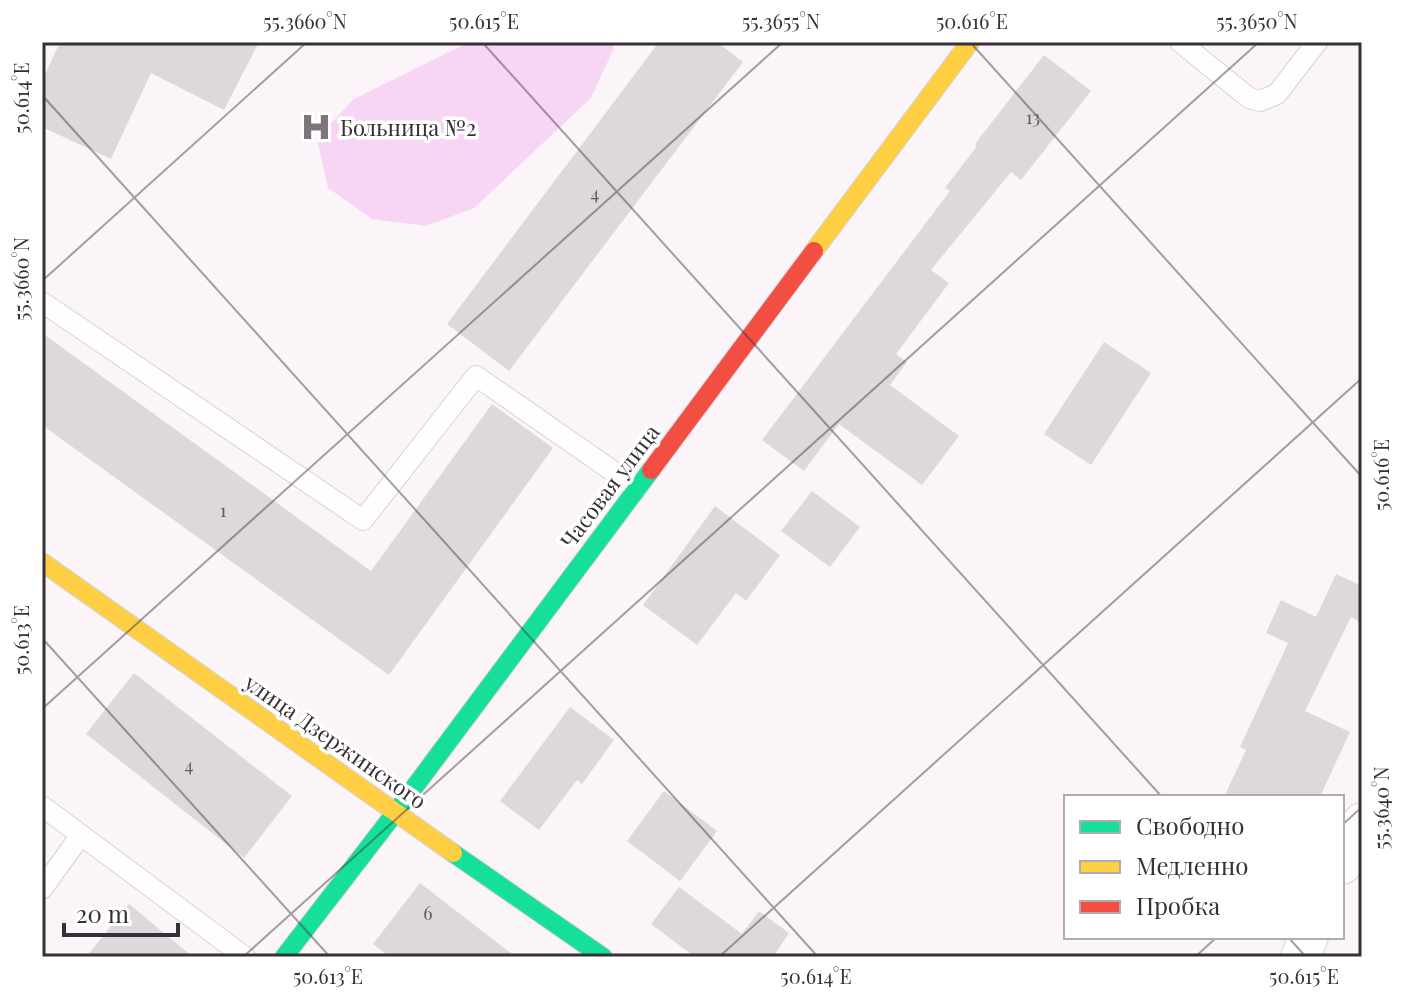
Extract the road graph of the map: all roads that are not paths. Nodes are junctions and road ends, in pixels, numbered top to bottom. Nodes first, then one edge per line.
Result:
1 (970, 42) edge
2 (1180, 42) edge
3 (1317, 42) edge
4 (42, 302) edge
5 (637, 488) junction
6 (42, 562) edge
7 (42, 806) edge
8 (395, 813) junction
9 (1362, 822) edge
10 (81, 835) junction
11 (1344, 861) edge
12 (42, 889) edge
13 (245, 957) edge
14 (284, 957) edge
15 (603, 957) edge

1 - 5 street, Часовая улица
2 - 3 lane
4 - 5 lane
5 - 8 street, Часовая улица
6 - 8 street, улица Дзержинского
7 - 10 lane
8 - 14 street, Часовая улица
8 - 15 street, улица Дзержинского
9 - 11 street
10 - 12 lane
10 - 13 lane

